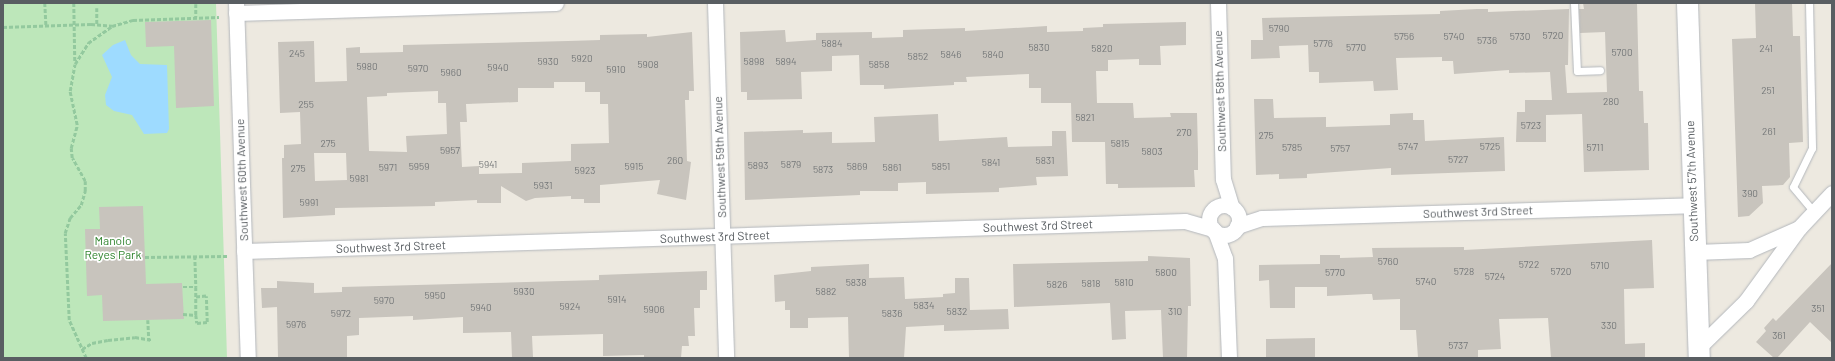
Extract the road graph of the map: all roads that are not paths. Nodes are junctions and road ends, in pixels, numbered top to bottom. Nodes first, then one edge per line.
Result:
1 (556, 3) edge
2 (715, 3) edge
3 (1218, 3) edge
4 (1574, 3) edge
5 (1687, 3) edge
6 (1808, 3) edge
7 (236, 8) edge
8 (1600, 70) dead end
9 (1223, 179) junction
10 (1832, 193) edge
11 (1693, 205) junction
12 (1234, 209) junction
13 (1213, 210) junction
14 (1814, 212) junction
15 (1262, 218) junction
16 (1185, 221) junction
17 (1236, 228) junction
18 (1799, 228) junction
19 (1214, 230) junction
20 (722, 236) junction
21 (244, 251) junction
22 (1695, 252) junction
23 (1225, 258) junction
24 (1699, 352) edge
25 (248, 358) edge
26 (726, 358) edge
27 (1229, 358) edge

1 - 7 street
2 - 20 street, Southwest 59th Avenue
3 - 9 street, Southwest 58th Avenue
4 - 8 lane
5 - 11 main road, Southwest 57th Avenue
6 - 14 lane
7 - 21 street, Southwest 60th Avenue
9 - 12 street, Southwest 58th Avenue
9 - 13 street, Southwest 58th Avenue
10 - 14 street
11 - 15 street, Southwest 3rd Street
11 - 22 main road, Southwest 57th Avenue
12 - 13 street, Southwest 3rd Street
12 - 15 street, Southwest 3rd Street
12 - 17 street
13 - 16 street, Southwest 3rd Street
13 - 19 street
14 - 18 street
15 - 17 street, Southwest 3rd Street
16 - 19 street, Southwest 3rd Street
16 - 20 street, Southwest 3rd Street
17 - 19 street, Southwest 3rd Street
17 - 23 street
18 - 22 street
18 - 24 street
19 - 23 street
20 - 21 street, Southwest 3rd Street
20 - 26 street, Southwest 59th Avenue
21 - 25 street, Southwest 60th Avenue
22 - 24 main road, Southwest 57th Avenue
23 - 27 street

